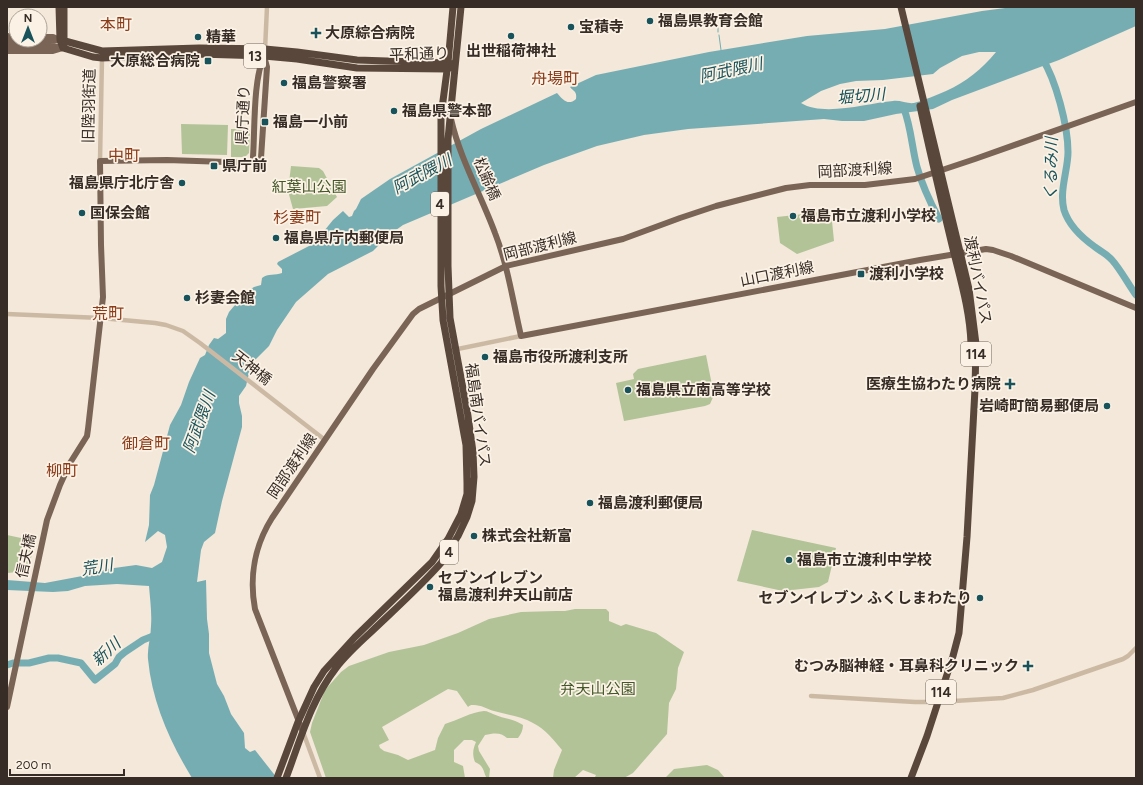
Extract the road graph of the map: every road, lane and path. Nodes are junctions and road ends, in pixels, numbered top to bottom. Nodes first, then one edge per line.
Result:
1 (59, 7) edge
2 (64, 7) edge
3 (267, 7) edge
4 (453, 7) edge
5 (461, 7) edge
6 (896, 7) edge
7 (901, 7) edge
8 (48, 37) edge
9 (7, 41) edge
10 (62, 43) junction
11 (7, 46) edge
12 (7, 51) edge
13 (265, 52) junction
14 (102, 54) junction
15 (447, 66) junction
16 (456, 66) junction
17 (1136, 102) edge
18 (927, 126) junction
19 (453, 137) junction
20 (100, 161) junction
21 (938, 172) junction
22 (957, 254) junction
23 (506, 266) junction
24 (1136, 308) edge
25 (7, 314) edge
26 (101, 318) junction
27 (521, 336) junction
28 (452, 350) junction
29 (325, 440) junction
30 (1136, 648) edge
31 (811, 696) dead end
32 (8, 697) edge
33 (938, 702) junction
34 (7, 707) edge
35 (298, 722) junction
36 (303, 732) junction
37 (277, 778) edge
38 (286, 778) edge
39 (320, 778) edge
40 (912, 778) edge

1 - 10 highway
2 - 10 highway
3 - 13 street, 県庁通り
4 - 15 highway, 4
5 - 16 highway, 4
6 - 18 highway, 渡利バイパス / 114
7 - 18 highway, 渡利バイパス / 114
8 - 10 main road
9 - 10 main road
10 - 11 main road
10 - 12 main road
10 - 14 highway, 平和通り / 13
13 - 14 highway, 平和通り / 13
13 - 15 highway, 平和通り / 13
13 - 20 main road, 県庁通り
14 - 20 street, 旧陸羽街道
15 - 16 highway, 平和通り / 13
15 - 28 highway, 福島南バイパス / 4
16 - 19 highway, 福島南バイパス / 4
17 - 21 main road, 岡部渡利線
18 - 21 highway, 渡利バイパス / 114
19 - 23 main road, 松齢橋
19 - 28 highway, 福島南バイパス / 4
20 - 26 main road, 信夫橋
21 - 22 highway, 渡利バイパス / 114
21 - 23 main road, 岡部渡利線
22 - 24 main road, 山口渡利線
22 - 27 main road, 山口渡利線
22 - 33 highway, 渡利バイパス / 114
23 - 27 main road
23 - 29 main road, 岡部渡利線
25 - 26 street, 天神橋
26 - 29 street, 天神橋
26 - 32 main road, 信夫橋
27 - 28 street
28 - 35 highway, 福島南バイパス / 4
28 - 36 highway, 福島南バイパス / 4
29 - 35 main road, 岡部渡利線
30 - 33 street
31 - 33 street
32 - 34 main road, 信夫橋
33 - 40 highway, 渡利バイパス / 114
35 - 36 main road, 岡部渡利線
35 - 37 highway, 福島南バイパス / 4
36 - 38 highway, 福島南バイパス / 4
36 - 39 street

